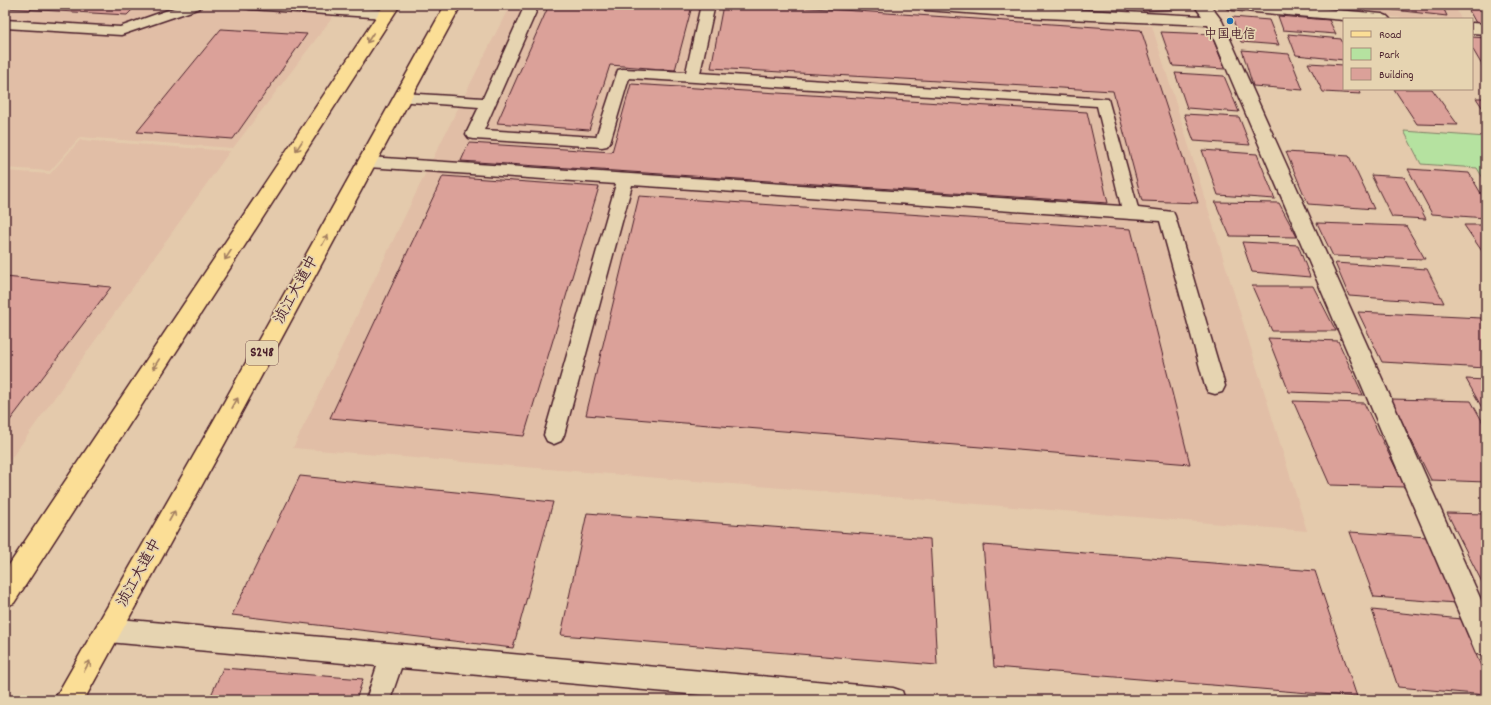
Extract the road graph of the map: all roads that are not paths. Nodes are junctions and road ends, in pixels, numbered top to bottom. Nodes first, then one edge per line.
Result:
1 (195, 5) edge
2 (250, 5) edge
3 (453, 5) edge
4 (532, 5) edge
5 (926, 5) edge
6 (1234, 5) edge
7 (707, 9) dead end
8 (389, 10) edge
9 (1208, 13) edge
10 (1371, 18) edge
11 (5, 24) edge
12 (1473, 28) edge
13 (1486, 29) edge
14 (692, 77) junction
15 (402, 98) junction
16 (488, 103) junction
17 (368, 162) junction
18 (626, 179) junction
19 (1131, 213) junction
20 (1215, 386) dead end
21 (554, 435) dead end
22 (5, 594) edge
23 (108, 630) junction
24 (1486, 643) edge
25 (393, 656) junction
26 (68, 700) edge
27 (378, 700) edge
28 (893, 700) edge

1 - 11 lane
2 - 8 lane
3 - 15 main road, 浈江大道中 / S248
4 - 16 lane
5 - 9 street
6 - 10 street
7 - 14 lane
8 -> 22 main road
9 - 24 street
12 - 13 street
14 - 16 lane
14 - 19 lane
15 - 16 lane
15 - 17 main road, 浈江大道中 / S248
17 - 18 lane
23 -> 17 main road, 浈江大道中 / S248
18 - 19 lane
18 - 21 lane
19 - 20 lane
23 - 25 lane
26 -> 23 main road, 浈江大道中 / S248
25 - 27 lane
25 - 28 lane

